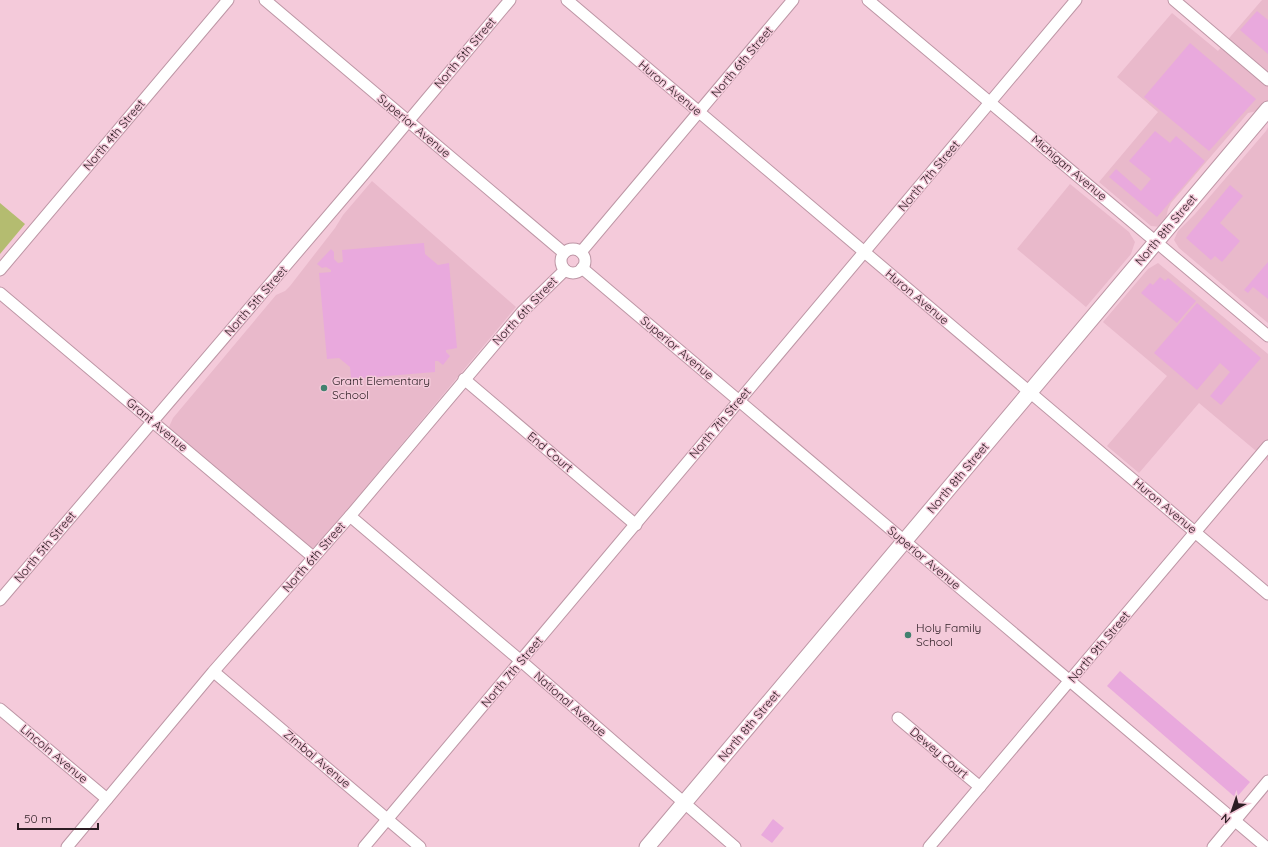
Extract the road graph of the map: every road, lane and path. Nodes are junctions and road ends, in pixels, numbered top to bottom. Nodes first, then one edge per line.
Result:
1 (228, 0) edge
2 (265, 0) edge
3 (510, 0) edge
4 (567, 0) edge
5 (793, 0) edge
6 (868, 0) edge
7 (1076, 0) edge
8 (1174, 0) edge
9 (1268, 80) edge
10 (991, 102) junction
11 (1268, 109) edge
12 (699, 113) junction
13 (408, 121) junction
14 (1156, 242) junction
15 (581, 252) junction
16 (865, 252) junction
17 (564, 253) junction
18 (582, 268) junction
19 (0, 270) edge
20 (565, 270) junction
21 (0, 293) edge
22 (1268, 336) edge
23 (464, 379) junction
24 (1029, 392) junction
25 (739, 401) junction
26 (153, 421) junction
27 (1268, 446) edge
28 (350, 516) junction
29 (636, 525) junction
30 (1196, 532) junction
31 (904, 541) junction
32 (313, 558) junction
33 (1268, 594) edge
34 (0, 600) edge
35 (521, 661) junction
36 (214, 672) junction
37 (1071, 682) junction
38 (0, 709) edge
39 (898, 718) dead end
40 (1268, 781) edge
41 (980, 787) junction
42 (107, 800) junction
43 (684, 804) junction
44 (388, 819) junction
45 (1235, 821) junction
46 (67, 847) edge
47 (364, 847) edge
48 (420, 847) edge
49 (647, 847) edge
50 (735, 847) edge
51 (930, 847) edge
52 (1213, 847) edge
53 (1266, 847) edge

1 - 19 street, North 4th Street
2 - 13 street, Superior Avenue
3 - 13 street, North 5th Street
4 - 12 street, Huron Avenue
5 - 12 street, North 6th Street
6 - 10 street, Michigan Avenue
7 - 10 street, North 7th Street
8 - 9 street
10 - 14 street, Michigan Avenue
10 - 16 street, North 7th Street
11 - 14 main road, North 8th Street
12 - 15 street, North 6th Street
12 - 16 street, Huron Avenue
13 - 17 street, Superior Avenue
13 - 26 street, North 5th Street
14 - 22 street, Michigan Avenue
14 - 24 main road, North 8th Street
15 - 17 street
15 - 18 street
16 - 24 street, Huron Avenue
16 - 25 street, North 7th Street
17 - 20 street
18 - 20 street
18 - 25 street, Superior Avenue
20 - 23 street, North 6th Street
21 - 26 street, Grant Avenue
23 - 28 street, North 6th Street
23 - 29 street, End Court
24 - 30 street, Huron Avenue
24 - 31 main road, North 8th Street
25 - 29 street, North 7th Street
25 - 31 street, Superior Avenue
26 - 32 street, Grant Avenue
26 - 34 street, North 5th Street
27 - 30 street, North 9th Street
28 - 32 street, North 6th Street
28 - 35 street, National Avenue
29 - 35 street, North 7th Street
30 - 33 street, Huron Avenue
30 - 37 street, North 9th Street
31 - 37 street, Superior Avenue
31 - 43 main road, North 8th Street
32 - 36 street, North 6th Street
35 - 43 street, National Avenue
35 - 44 street, North 7th Street
36 - 42 street, North 6th Street
36 - 44 street, Zimbal Avenue
37 - 41 street, North 9th Street
37 - 45 street, Superior Avenue
38 - 42 street, Lincoln Avenue
39 - 41 street, Dewey Court
40 - 45 street
41 - 51 street, North 9th Street
42 - 46 street, North 6th Street
43 - 49 main road, North 8th Street
43 - 50 street, National Avenue
44 - 47 street, North 7th Street
44 - 48 street, Zimbal Avenue
45 - 52 street
45 - 53 street, Superior Avenue

